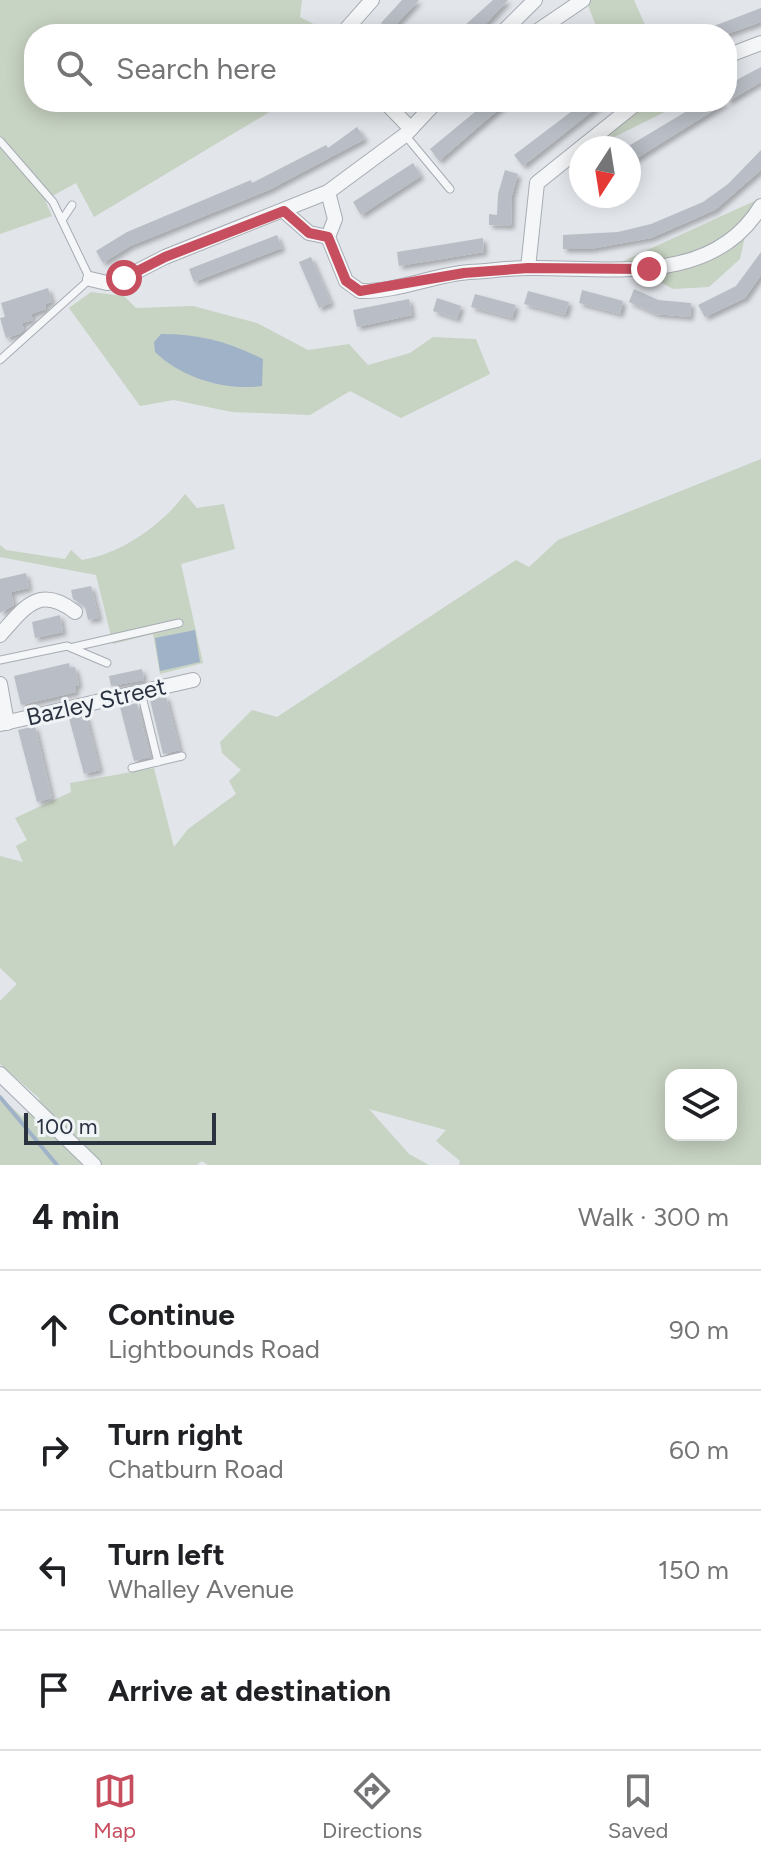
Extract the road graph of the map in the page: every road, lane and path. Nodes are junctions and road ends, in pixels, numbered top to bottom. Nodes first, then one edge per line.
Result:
1 (372, 0) edge
2 (535, 0) edge
3 (583, 0) edge
4 (351, 24) edge
5 (511, 24) edge
6 (548, 24) edge
7 (761, 43) edge
8 (737, 52) edge
9 (393, 112) edge
10 (427, 112) edge
11 (436, 112) edge
12 (626, 112) edge
13 (408, 132) junction
14 (0, 141) edge
15 (450, 189) dead end
16 (328, 192) junction
17 (72, 205) dead end
18 (761, 206) edge
19 (284, 211) junction
20 (62, 220) junction
21 (328, 237) junction
22 (528, 268) junction
23 (90, 279) junction
24 (0, 360) edge
25 (75, 612) dead end
26 (179, 623) dead end
27 (0, 635) edge
28 (74, 647) junction
29 (0, 660) edge
30 (107, 663) dead end
31 (193, 680) dead end
32 (0, 684) edge
33 (141, 692) junction
34 (4, 723) edge
35 (182, 756) dead end
36 (158, 762) junction
37 (132, 768) dead end
38 (0, 1074) edge
39 (94, 1165) edge

1 - 4 street
2 - 5 street
3 - 6 street
7 - 8 street
9 - 13 street
10 - 13 street
11 - 13 street
12 - 22 street
13 - 15 lane
13 - 16 street
14 - 20 lane
16 - 19 street
16 - 21 street
17 - 20 lane
18 - 22 street
19 - 21 street
19 - 23 street
20 - 23 lane
21 - 22 street
23 - 24 lane
25 - 27 street
26 - 28 lane
28 - 29 lane
28 - 30 lane
31 - 33 street, Bazley Street
32 - 34 street
33 - 34 street, Bazley Street
33 - 36 lane
35 - 36 lane
36 - 37 lane
38 - 39 street

